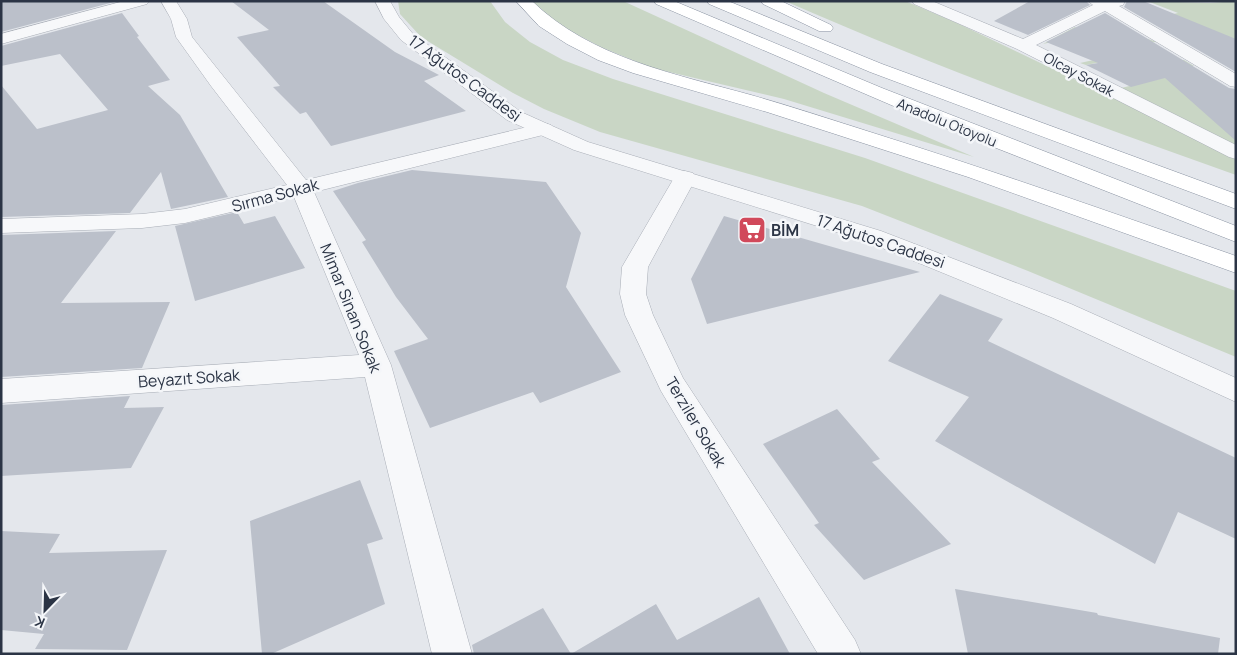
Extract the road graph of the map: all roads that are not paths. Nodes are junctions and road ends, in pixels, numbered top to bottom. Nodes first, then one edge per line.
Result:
1 (142, 1) edge
2 (168, 1) edge
3 (382, 1) edge
4 (523, 1) edge
5 (661, 1) edge
6 (714, 1) edge
7 (768, 1) edge
8 (919, 1) edge
9 (1107, 3) edge
10 (1, 39) edge
11 (1023, 45) junction
12 (1236, 82) edge
13 (544, 130) junction
14 (1138, 146) dead end
15 (1236, 153) edge
16 (685, 178) junction
17 (301, 188) junction
18 (1236, 202) edge
19 (1, 226) edge
20 (1236, 234) edge
21 (1236, 265) edge
22 (377, 365) junction
23 (1236, 390) edge
24 (1, 391) edge
25 (452, 654) edge
26 (841, 654) edge

1 - 10 street
2 - 17 street, Mimar Sinan Sokak
3 - 13 street, 17 Ağutos Caddesi
4 - 21 highway
5 - 20 highway, Anadolu Otoyolu
6 - 18 highway, Anadolu Otoyolu
7 - 14 highway
8 - 11 street, Olcay Sokak
9 - 11 street
9 - 12 street
11 - 15 street, Olcay Sokak
13 - 16 street, 17 Ağutos Caddesi
13 - 17 street, Sırma Sokak
16 - 23 street, 17 Ağutos Caddesi
16 - 26 street, Terziler Sokak
17 - 19 street, Sırma Sokak
17 - 22 street, Mimar Sinan Sokak
22 - 24 street, Beyazıt Sokak
22 - 25 street, Mimar Sinan Sokak

